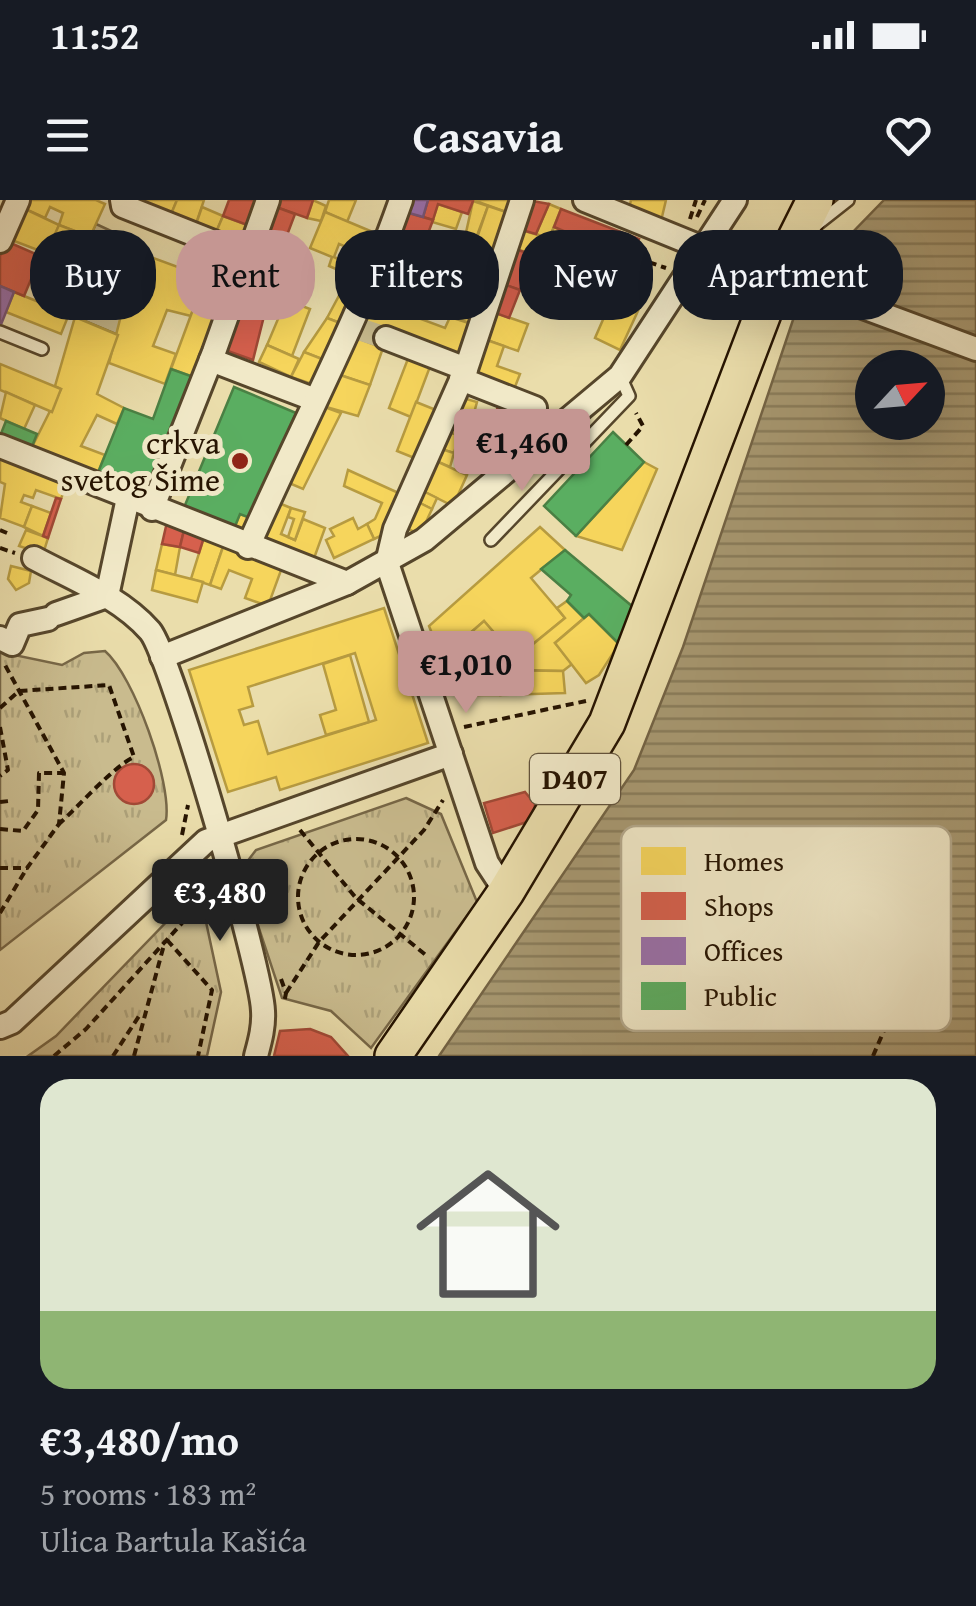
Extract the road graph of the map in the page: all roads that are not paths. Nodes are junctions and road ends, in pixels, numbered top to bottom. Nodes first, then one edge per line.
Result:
1 (18, 200) edge
2 (122, 200) edge
3 (268, 200) edge
4 (401, 200) edge
5 (522, 200) edge
6 (585, 200) edge
7 (735, 200) edge
8 (815, 200) edge
9 (848, 200) edge
10 (184, 230) edge
11 (256, 230) edge
12 (804, 230) edge
13 (822, 230) edge
14 (673, 234) edge
15 (0, 242) edge
16 (903, 317) edge
17 (225, 320) edge
18 (767, 320) edge
19 (0, 332) edge
20 (386, 338) tunnel mouth
21 (42, 349) dead end
22 (976, 349) edge
23 (213, 356) junction
24 (463, 374) junction
25 (624, 386) junction
26 (314, 398) junction
27 (535, 408) dead end
28 (0, 446) edge
29 (128, 498) junction
30 (152, 509) junction
31 (491, 540) dead end
32 (248, 547) junction
33 (34, 558) dead end
34 (388, 563) junction
35 (347, 583) junction
36 (107, 596) junction
37 (0, 638) edge
38 (162, 657) junction
39 (450, 754) junction
40 (220, 833) junction
41 (506, 892) junction
42 (0, 1027) edge
43 (256, 1056) edge
44 (394, 1056) edge

1 - 15 street
2 - 10 street
3 - 11 street
4 - 26 street
5 - 24 street
6 - 14 street
7 - 25 street
8 - 12 main road, D407
9 - 13 lane
16 - 22 street
17 - 23 street
18 - 41 main road, D407
19 - 21 lane
20 - 24 street
23 - 26 street
23 - 30 street
24 - 27 street
24 - 34 street
25 - 31 lane
25 - 34 street
26 - 32 street
28 - 29 street
29 - 30 street
29 - 36 street
30 - 32 street
32 - 35 street
33 - 36 street
34 - 35 street
34 - 39 street
35 - 38 street
36 - 37 street
36 - 38 street
38 - 40 street
39 - 40 street
39 - 41 street
40 - 42 street
40 - 43 street
41 - 44 main road, D407

